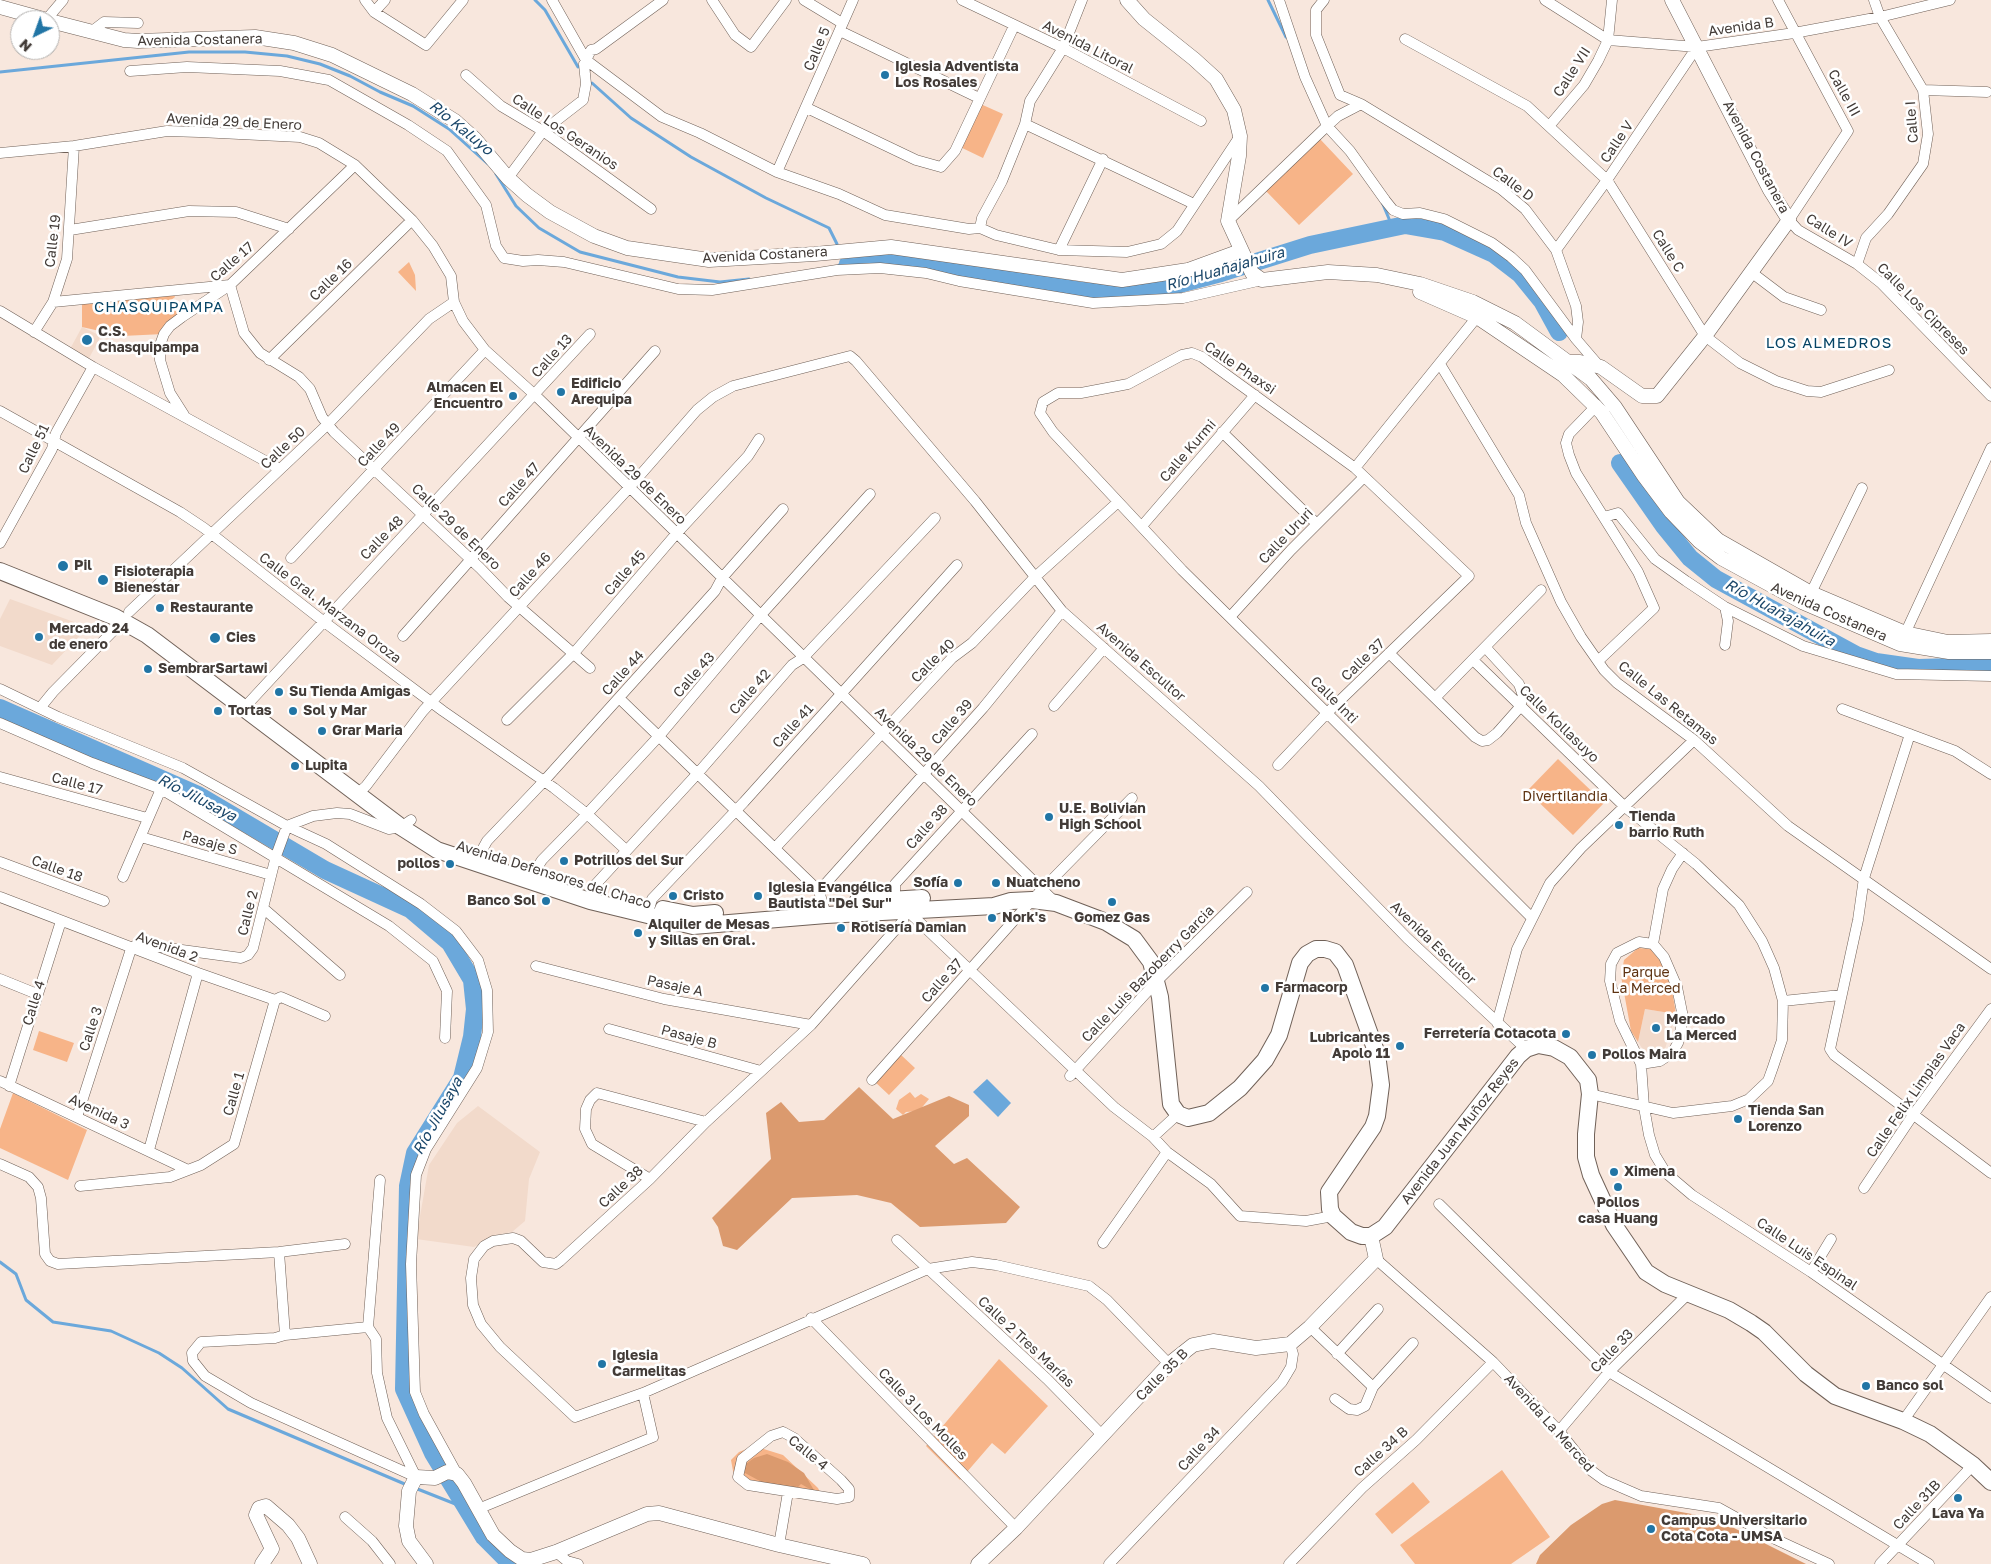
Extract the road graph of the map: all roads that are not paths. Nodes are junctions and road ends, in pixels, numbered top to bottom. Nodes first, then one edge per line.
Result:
1 (365, 0) edge
2 (385, 0) edge
3 (463, 0) edge
4 (552, 0) edge
5 (663, 0) edge
6 (712, 0) edge
7 (786, 0) edge
8 (804, 0) edge
9 (853, 0) edge
10 (962, 0) edge
11 (1082, 0) edge
12 (1128, 0) edge
13 (1279, 0) edge
14 (1324, 0) edge
15 (1545, 0) edge
16 (1612, 0) edge
17 (1672, 0) edge
18 (1778, 0) edge
19 (1874, 0) edge
20 (1950, 0) edge
21 (374, 12) junction
22 (1880, 17) junction
23 (60, 23) edge
24 (138, 23) dead end
25 (1014, 26) junction
26 (841, 27) junction
27 (91, 32) junction
28 (1794, 33) junction
29 (1406, 39) dead end
30 (1608, 40) junction
31 (1698, 47) junction
32 (1063, 48) junction
33 (585, 62) junction
34 (130, 71) dead end
35 (466, 75) dead end
36 (1923, 90) junction
37 (1987, 92) dead end
38 (1340, 95) junction
39 (979, 98) junction
40 (1361, 104) junction
41 (807, 108) junction
42 (1338, 116) junction
43 (1201, 121) dead end
44 (1024, 124) junction
45 (1550, 125) junction
46 (1327, 126) junction
47 (543, 131) junction
48 (1240, 136) junction
49 (74, 146) junction
50 (0, 153) edge
51 (1103, 160) junction
52 (355, 165) junction
53 (777, 172) junction
54 (508, 178) junction
55 (1607, 180) junction
56 (1194, 204) junction
57 (651, 209) dead end
58 (412, 220) junction
59 (1789, 220) junction
60 (1228, 221) junction
61 (980, 228) junction
62 (289, 229) junction
63 (70, 230) junction
64 (1059, 250) junction
65 (1556, 250) junction
66 (1241, 252) junction
67 (1857, 264) junction
68 (1751, 272) junction
69 (1377, 275) junction
70 (1257, 277) junction
71 (230, 285) junction
72 (53, 302) junction
73 (454, 302) junction
74 (1822, 310) dead end
75 (0, 311) edge
76 (1477, 317) junction
77 (1515, 323) junction
78 (34, 332) junction
79 (590, 334) dead end
80 (1705, 336) junction
81 (1576, 339) junction
82 (485, 350) junction
83 (655, 351) dead end
84 (269, 360) junction
85 (1570, 362) junction
86 (1440, 364) junction
87 (93, 366) junction
88 (1601, 368) junction
89 (1889, 370) dead end
90 (1625, 382) junction
91 (733, 386) joint
92 (1603, 391) junction
93 (1255, 394) junction
94 (535, 396) junction
95 (1991, 396) edge
96 (1597, 405) junction
97 (0, 411) edge
98 (184, 415) junction
99 (328, 424) junction
100 (1222, 432) junction
101 (759, 438) dead end
102 (578, 440) junction
103 (54, 442) junction
104 (1991, 448) edge
105 (1355, 468) junction
106 (280, 469) junction
107 (375, 470) junction
108 (1364, 476) junction
109 (1862, 488) dead end
110 (628, 489) junction
111 (870, 494) dead end
112 (1118, 502) junction
113 (783, 510) dead end
114 (423, 515) junction
115 (1604, 517) junction
116 (935, 518) dead end
117 (1317, 524) junction
118 (1142, 526) junction
119 (676, 534) junction
120 (212, 535) junction
121 (0, 543) edge
122 (291, 558) dead end
123 (0, 560) edge
124 (471, 560) junction
125 (957, 565) dead end
126 (0, 571) edge
127 (1469, 576) joint
128 (722, 578) junction
129 (1034, 578) junction
130 (1541, 590) dead end
131 (1811, 593) junction
132 (72, 595) junction
133 (519, 607) junction
134 (1725, 607) junction
135 (1062, 611) junction
136 (126, 616) junction
137 (760, 616) junction
138 (1230, 617) junction
139 (323, 621) junction
140 (403, 636) dead end
141 (1902, 638) junction
142 (1991, 641) edge
143 (1725, 645) dead end
144 (1104, 648) junction
145 (1486, 648) junction
146 (1389, 652) junction
147 (1991, 652) edge
148 (574, 654) junction
149 (803, 658) junction
150 (1474, 661) junction
151 (1598, 661) junction
152 (590, 668) dead end
153 (1991, 676) edge
154 (0, 689) edge
155 (840, 694) junction
156 (619, 698) junction
157 (1435, 698) junction
158 (432, 702) junction
159 (247, 704) junction
160 (1054, 706) dead end
161 (1520, 707) junction
162 (40, 708) junction
163 (1842, 709) dead end
164 (1327, 713) junction
165 (507, 720) dead end
166 (0, 723) edge
167 (882, 734) junction
168 (1032, 734) dead end
169 (1910, 734) junction
170 (660, 735) junction
171 (1694, 740) junction
172 (1278, 765) dead end
173 (698, 773) junction
174 (924, 774) junction
175 (1991, 774) edge
176 (1, 779) edge
177 (544, 781) junction
178 (161, 788) junction
179 (362, 790) junction
180 (1132, 798) dead end
181 (1624, 807) junction
182 (961, 810) junction
183 (736, 811) junction
184 (587, 814) junction
185 (147, 818) junction
186 (406, 824) junction
187 (287, 826) junction
188 (141, 837) junction
189 (278, 848) junction
190 (775, 848) junction
191 (626, 850) junction
192 (1683, 853) junction
193 (479, 857) junction
194 (0, 862) edge
195 (271, 875) junction
196 (533, 875) junction
197 (123, 877) dead end
198 (1864, 878) junction
199 (1247, 892) dead end
200 (1037, 895) junction
201 (591, 896) junction
202 (0, 897) edge
203 (104, 901) dead end
204 (822, 904) junction
205 (900, 905) junction
206 (263, 908) junction
207 (649, 911) junction
208 (1531, 916) junction
209 (61, 921) junction
210 (1653, 944) junction
211 (131, 949) junction
212 (536, 966) dead end
213 (1991, 969) edge
214 (969, 971) junction
215 (198, 974) junction
216 (340, 975) dead end
217 (0, 979) edge
218 (1157, 981) junction
219 (36, 994) junction
220 (1841, 995) junction
221 (275, 1000) junction
222 (1783, 1001) junction
223 (1991, 1008) edge
224 (324, 1016) dead end
225 (1497, 1023) junction
226 (811, 1025) junction
227 (609, 1029) dead end
228 (444, 1038) dead end
229 (1526, 1048) junction
230 (1641, 1064) junction
231 (761, 1071) junction
232 (1072, 1072) junction
233 (872, 1080) dead end
234 (4, 1083) edge
235 (1590, 1094) junction
236 (1644, 1107) junction
237 (1178, 1114) junction
238 (1913, 1115) junction
239 (77, 1118) junction
240 (706, 1122) junction
241 (1153, 1137) junction
242 (149, 1150) junction
243 (1167, 1152) junction
244 (0, 1164) edge
245 (186, 1169) junction
246 (1991, 1173) edge
247 (650, 1179) junction
248 (380, 1180) dead end
249 (80, 1186) dead end
250 (1864, 1188) dead end
251 (1439, 1204) dead end
252 (1333, 1216) junction
253 (1370, 1236) junction
254 (1832, 1239) dead end
255 (897, 1240) dead end
256 (1103, 1243) dead end
257 (345, 1244) dead end
258 (280, 1252) junction
259 (1376, 1259) junction
260 (928, 1269) junction
261 (1811, 1272) junction
262 (1688, 1294) junction
263 (1991, 1297) edge
264 (1378, 1309) dead end
265 (811, 1318) junction
266 (368, 1326) junction
267 (1310, 1327) junction
268 (285, 1335) junction
269 (1413, 1343) dead end
270 (1290, 1344) junction
271 (1337, 1354) junction
272 (1493, 1362) junction
273 (1169, 1364) junction
274 (1942, 1364) junction
275 (1610, 1372) junction
276 (1374, 1387) junction
277 (643, 1393) junction
278 (1991, 1398) edge
279 (1335, 1399) dead end
280 (1903, 1421) junction
281 (1559, 1431) junction
282 (1103, 1436) junction
283 (1973, 1465) junction
284 (448, 1474) junction
285 (1991, 1482) edge
286 (413, 1484) junction
287 (788, 1492) junction
288 (478, 1509) junction
289 (345, 1517) dead end
290 (1016, 1528) junction
291 (1899, 1544) junction
292 (780, 1546) junction
293 (556, 1552) junction
294 (262, 1564) edge
295 (310, 1564) edge
296 (390, 1564) edge
297 (426, 1564) edge
298 (578, 1564) edge
299 (862, 1564) edge
300 (978, 1564) edge
301 (1109, 1564) edge
302 (1289, 1564) edge
303 (1829, 1564) edge
304 (1880, 1564) edge
305 (1929, 1564) edge

1 - 21 street
2 - 21 street
3 - 21 street
4 - 33 street
5 - 33 street
6 - 7 street
8 - 26 street
9 - 26 street, Calle 5
10 - 25 street, Avenida Litoral
11 - 32 street
12 - 48 main road
13 - 46 street
14 - 38 street
15 - 30 street, Avenida B
16 - 30 street, Calle VII
17 - 31 main road, Avenida Costanera
18 - 28 street, Calle III
19 - 22 street, Calle I
20 - 22 street, Avenida B
22 - 28 street, Avenida B
22 - 36 street, Calle I
23 - 27 main road, Avenida Costanera
24 - 27 street
25 - 32 street, Avenida Litoral
25 - 39 street
26 - 39 street
26 - 41 street, Calle 5
27 - 54 main road, Avenida Costanera
28 - 31 street, Avenida B
28 - 59 street, Calle III
29 - 45 street, Calle C
30 - 31 street, Avenida B
30 - 45 street, Calle VII
31 - 55 street, Calle V
31 - 59 main road, Avenida Costanera
32 - 43 street, Avenida Litoral
32 - 44 street
33 - 47 street
33 - 53 street
34 - 70 street, Avenida Costanera
35 - 47 street, Calle Los Geranios
36 - 37 street
36 - 67 street, Calle I
38 - 40 street, Calle D
38 - 42 street
39 - 41 street
40 - 42 street
40 - 65 street, Calle D
41 - 53 street, Calle 5
42 - 46 street
44 - 51 street
44 - 61 street
45 - 55 street, Calle C
46 - 60 street
46 - 81 street
47 - 54 street
47 - 57 street, Calle Los Geranios
48 - 56 street
48 - 60 main road
49 - 50 street, Avenida 29 de Enero
49 - 52 street, Avenida 29 de Enero
49 - 63 street, Calle 19
51 - 56 street
51 - 64 street
52 - 58 street, Avenida 29 de Enero
52 - 62 street, Calle 17
53 - 61 street
54 - 66 main road, Avenida Costanera
55 - 65 street, Calle V
55 - 80 street, Calle C
56 - 64 street
58 - 73 street, Avenida 29 de Enero
58 - 84 street, Calle 16
59 - 67 street, Calle IV
59 - 68 main road, Avenida Costanera
60 - 66 main road
61 - 64 street
62 - 63 street
62 - 71 street, Calle 17
63 - 72 street, Calle 19
65 - 81 street, Calle D
66 - 70 main road
67 - 95 street, Calle Los Cipreses
68 - 74 street
68 - 80 main road, Avenida Costanera
69 - 70 main road, Avenida Costanera
69 - 76 main road, Avenida Costanera
69 - 77 main road, Avenida Costanera
71 - 72 street
71 - 84 street, Calle 29 de Enero
71 - 98 street, Calle 17
72 - 78 street, Calle 19
73 - 82 street, Avenida 29 de Enero
73 - 99 street, Calle 50
75 - 78 street
76 - 77 main road
76 - 86 street
76 - 96 main road, Avenida Costanera
77 - 85 main road, Avenida Costanera
78 - 87 street
79 - 94 street, Calle 13
80 - 89 street
80 - 90 main road, Avenida Costanera
81 - 88 street
82 - 94 street, Avenida 29 de Enero
82 - 107 street, Calle 49
83 - 102 street, Calle 47
84 - 99 street, Calle 29 de Enero
85 - 88 main road, Avenida Costanera
85 - 92 main road, Avenida Costanera
86 - 105 street
86 - 151 street, Calle Las Retamas
87 - 98 street
87 - 103 street, Calle 51
88 - 90 main road, Avenida Costanera
90 - 92 main road
91 - 110 street, Calle 46
91 - 129 street, Avenida Escultor
92 - 96 main road
92 - 131 main road, Avenida Costanera
93 - 100 street, Calle Kurmi
93 - 105 street, Calle Phaxsi
93 - 112 street, Calle Phaxsi
94 - 102 street, Avenida 29 de Enero
94 - 114 street, Calle 48
96 - 115 street
96 - 141 main road, Avenida Costanera
97 - 103 street, Calle Gral. Marzana Oroza
98 - 106 street
99 - 106 street, Calle 50
99 - 107 street, Calle 29 de Enero
100 - 117 street
100 - 118 street, Calle Kurmi
101 - 119 street, Calle 45
102 - 110 street, Avenida 29 de Enero
102 - 124 street, Calle 47
103 - 120 street, Calle Gral. Marzana Oroza
103 - 121 street, Calle 51
104 - 141 street
105 - 108 street, Calle Phaxsi
106 - 120 street, Calle 50
107 - 114 street, Calle 29 de Enero
107 - 122 street, Calle 49
108 - 117 street, Calle Ururi
108 - 127 street, Calle Phaxsi
109 - 131 street
110 - 119 street, Avenida 29 de Enero
110 - 133 street, Calle 46
111 - 137 street, Calle 43
112 - 118 street, Calle Inti
112 - 129 street, Calle 40
113 - 128 street, Calle 44
114 - 124 street, Calle 29 de Enero
114 - 139 street, Calle 48
115 - 134 street
115 - 151 street
116 - 149 street, Calle 42
117 - 138 street, Calle Ururi
118 - 138 street, Calle Inti
119 - 128 street, Avenida 29 de Enero
119 - 148 street, Calle 45
120 - 136 street, Calle 50
120 - 139 street, Calle Gral. Marzana Oroza
123 - 132 main road, Avenida Defensores del Chaco
124 - 133 street, Calle 29 de Enero
124 - 140 street, Calle 47
125 - 155 street, Calle 41
126 - 132 main road, Avenida Defensores del Chaco
127 - 146 street, Calle 37
128 - 137 street, Avenida 29 de Enero
128 - 156 street, Calle 44
129 - 135 street, Avenida Escultor
129 - 167 street, Calle 40
130 - 145 street
131 - 141 main road, Avenida Costanera
132 - 136 main road, Avenida Defensores del Chaco
133 - 148 street, Calle 29 de Enero
133 - 158 street, Calle 46
134 - 143 street
134 - 153 street
135 - 144 street, Avenida Escultor
135 - 174 street, Calle 39
136 - 159 main road, Avenida Defensores del Chaco
136 - 162 street, Calle 50
137 - 149 street, Avenida 29 de Enero
137 - 170 street, Calle 43
138 - 164 street, Calle Inti
139 - 158 street, Calle Gral. Marzana Oroza
139 - 159 street, Calle 48
141 - 142 main road, Avenida Costanera
141 - 147 main road, Avenida Costanera
144 - 160 street
144 - 225 street, Avenida Escultor
145 - 150 street
145 - 161 street
146 - 157 street
146 - 164 street, Calle 37
148 - 152 street, Calle 29 de Enero
148 - 165 street, Calle 45
149 - 155 street, Avenida 29 de Enero
149 - 173 street, Calle 42
150 - 157 street
150 - 161 street, Calle Kollasuyo
151 - 171 street, Calle Las Retamas
154 - 162 street
155 - 167 street, Avenida 29 de Enero
155 - 183 street, Calle 41
156 - 170 street
156 - 177 street, Calle 44
157 - 161 street
158 - 177 street, Calle Gral. Marzana Oroza
158 - 179 street, Calle 46
159 - 179 main road, Avenida Defensores del Chaco
161 - 181 street, Calle Kollasuyo
162 - 187 street
163 - 169 street
164 - 172 street, Calle 37
164 - 208 street, Calle Inti
166 - 178 street
167 - 174 street, Avenida 29 de Enero
167 - 190 street, Calle 40
168 - 182 street, Calle 38
169 - 175 street
169 - 198 street
170 - 173 street
170 - 184 street, Calle 43
171 - 181 street
171 - 198 street, Calle Las Retamas
173 - 183 street
173 - 191 street, Calle 42
174 - 182 street, Avenida 29 de Enero
174 - 204 street, Calle 39
176 - 185 street, Calle 17
177 - 184 street, Calle Gral. Marzana Oroza
177 - 193 street, Calle 44
178 - 185 street
178 - 189 street
179 - 186 main road, Avenida Defensores del Chaco
180 - 200 street, Calle 37
181 - 192 street, Calle Kollasuyo
181 - 208 street
182 - 200 street, Avenida 29 de Enero
182 - 205 street, Calle 38
183 - 190 street
183 - 207 street, Calle 41
184 - 191 street, Calle Gral. Marzana Oroza
184 - 196 street, Calle 43
185 - 188 street
186 - 187 street
186 - 193 main road, Avenida Defensores del Chaco
187 - 189 street, Calle 2
187 - 284 street
188 - 195 street, Pasaje S
188 - 197 street
189 - 195 street, Calle 2
189 - 228 street
190 - 204 street
191 - 201 street, Calle 42
192 - 210 street
192 - 222 street, Calle Kollasuyo
193 - 196 main road, Avenida Defensores del Chaco
194 - 203 street, Calle 18
195 - 206 street, Calle 2
196 - 201 main road, Avenida Defensores del Chaco
198 - 213 street, Calle Las Retamas
198 - 220 street
199 - 218 street, Calle Luis Bazoberry Garcia
200 - 205 main road, Avenida Defensores del Chaco
200 - 214 street, Calle 37
200 - 218 main road
201 - 207 main road, Avenida Defensores del Chaco
202 - 209 street, Avenida 2
204 - 205 main road, Avenida Defensores del Chaco
204 - 207 main road, Avenida Defensores del Chaco
205 - 214 street
205 - 226 street, Calle 38
206 - 211 street, Calle 2
206 - 216 street
208 - 225 street
209 - 211 street, Avenida 2
209 - 219 street, Calle 4
210 - 230 street
210 - 230 street
211 - 215 street, Avenida 2
211 - 239 street, Calle 3
212 - 226 street, Pasaje A
214 - 232 street
214 - 233 street, Calle 37
215 - 221 street, Avenida 2
215 - 242 street
217 - 219 street
218 - 232 street, Calle Luis Bazoberry Garcia
218 - 237 main road
219 - 234 street, Calle 4
220 - 222 street
220 - 238 street
221 - 224 street, Avenida 2
221 - 245 street, Calle 1
222 - 236 street, Calle Kollasuyo
223 - 238 street, Calle Felix Limpias Vaca
225 - 229 street, Avenida Escultor
226 - 231 street, Calle 38
227 - 231 street, Pasaje B
229 - 235 main road, Avenida Juan Muñoz Reyes
229 - 253 main road, Avenida Juan Muñoz Reyes
230 - 236 street, Calle Luis Espinal
231 - 240 street, Calle 38
232 - 241 street
234 - 239 street, Avenida 3
235 - 236 street
235 - 262 main road, Avenida Juan Muñoz Reyes
236 - 261 street, Calle Luis Espinal
237 - 241 street
237 - 252 main road
238 - 246 street
238 - 250 street, Calle Felix Limpias Vaca
239 - 242 street, Avenida 3
240 - 247 street, Calle 38
240 - 247 street
241 - 243 street
242 - 245 street, Avenida 3
243 - 252 street
243 - 256 street
244 - 258 street
245 - 249 street, Calle 1
247 - 277 street, Calle 38
248 - 266 street
251 - 275 street
252 - 253 main road
253 - 259 main road
254 - 261 street
255 - 260 street, Calle 2 Tres Marías
257 - 258 street
258 - 268 street
259 - 267 main road
259 - 272 street, Avenida La Merced
260 - 265 street
260 - 273 street
260 - 282 street, Calle 2 Tres Marías
261 - 274 street, Calle Luis Espinal
262 - 275 street, Calle 33
262 - 280 main road, Avenida Juan Muñoz Reyes
263 - 274 street
264 - 271 street
265 - 277 street
265 - 290 street, Calle 3 Los Molles
266 - 268 street
266 - 286 street
267 - 270 main road
267 - 271 street
268 - 286 street
269 - 276 street
270 - 273 main road, Calle 35 B
270 - 301 street, Calle 34
271 - 276 street
272 - 281 street, Avenida La Merced
272 - 302 street, Calle 34 B
273 - 282 main road, Calle 35 B
274 - 278 street, Calle Luis Espinal
274 - 280 street
275 - 281 street, Calle 33
275 - 291 street
276 - 279 street
277 - 288 street
280 - 283 main road, Avenida Juan Muñoz Reyes
281 - 303 street, Avenida La Merced
282 - 290 main road, Calle 35 B
283 - 285 main road, Avenida Juan Muñoz Reyes
283 - 291 street, Calle 31B
284 - 286 main road
284 - 288 main road
286 - 297 main road
287 - 287 street, Calle 4
287 - 292 street
288 - 293 main road
289 - 296 street
290 - 300 main road, Calle 35 B
291 - 304 street, Calle 31B
291 - 305 street
292 - 293 main road
292 - 299 main road
293 - 298 street
294 - 295 main road

